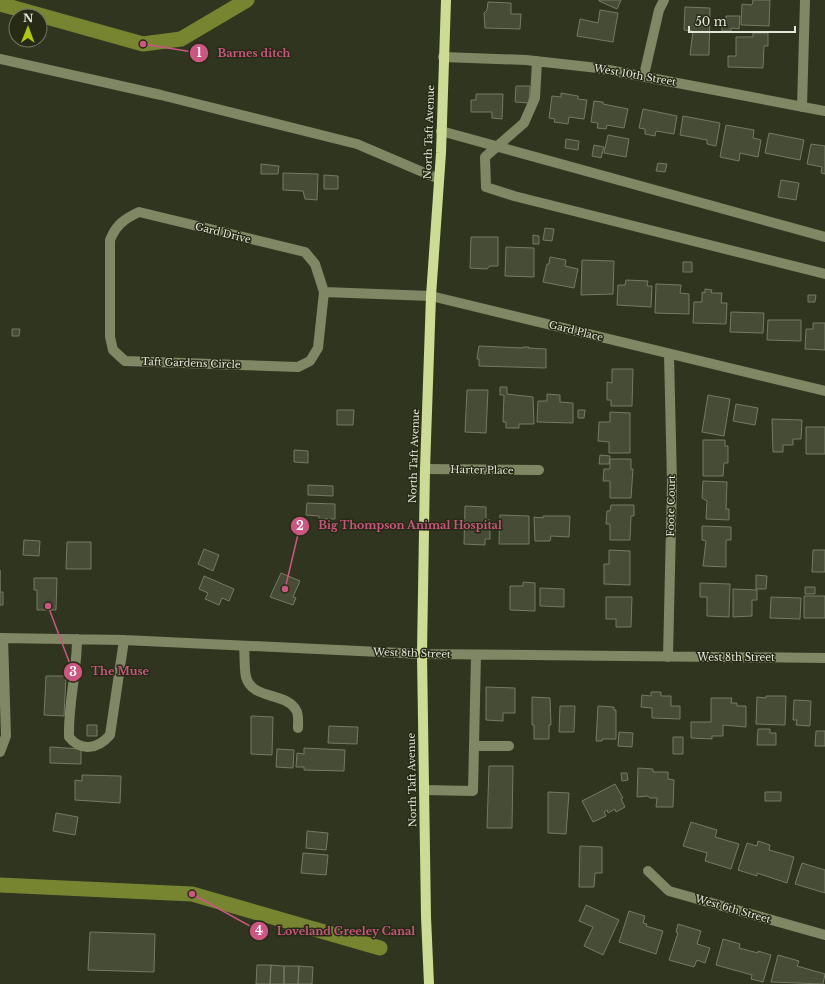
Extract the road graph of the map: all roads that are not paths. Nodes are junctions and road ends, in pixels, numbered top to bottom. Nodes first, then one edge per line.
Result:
1 (446, 0) edge
2 (664, 0) edge
3 (805, 0) edge
4 (443, 57) junction
5 (0, 59) edge
6 (537, 61) junction
7 (644, 75) junction
8 (802, 107) junction
9 (825, 111) edge
10 (441, 131) junction
11 (499, 146) junction
12 (439, 179) junction
13 (825, 237) edge
14 (110, 240) joint
15 (825, 274) edge
16 (324, 292) junction
17 (431, 296) junction
18 (669, 354) junction
19 (825, 391) edge
20 (425, 469) junction
21 (539, 470) dead end
22 (1, 638) edge
23 (77, 639) junction
24 (124, 640) junction
25 (244, 646) junction
26 (422, 654) junction
27 (476, 655) junction
28 (668, 658) junction
29 (825, 658) edge
30 (298, 728) dead end
31 (474, 746) junction
32 (509, 746) dead end
33 (0, 752) edge
34 (424, 790) junction
35 (648, 871) dead end
36 (825, 935) edge
37 (429, 984) edge

1 - 4 main road, North Taft Avenue
2 - 7 street
3 - 8 street
4 - 6 street, West 10th Street
4 - 10 main road, North Taft Avenue
5 - 12 street
6 - 7 street, West 10th Street
6 - 11 street
7 - 8 street, West 10th Street
8 - 9 street, West 10th Street
10 - 11 street
10 - 12 main road, North Taft Avenue
11 - 13 street
11 - 15 street
12 - 17 main road, North Taft Avenue
14 - 16 street, Gard Drive
14 - 16 street, Taft Gardens Circle
16 - 17 street, Gard Place
17 - 18 street, Gard Place
17 - 20 main road, North Taft Avenue
18 - 19 street, Gard Place
18 - 28 street, Foote Court
20 - 21 street, Harter Place
20 - 26 main road, North Taft Avenue
22 - 23 street, West 8th Street
22 - 33 street
23 - 24 street, West 8th Street
23 - 24 street
24 - 25 street, West 8th Street
25 - 26 street, West 8th Street
25 - 30 street
26 - 27 street, West 8th Street
26 - 34 main road, North Taft Avenue
27 - 28 street, West 8th Street
27 - 31 street
28 - 29 street, West 8th Street
31 - 32 street
31 - 34 street
34 - 37 main road, North Taft Avenue
35 - 36 street, West 6th Street

